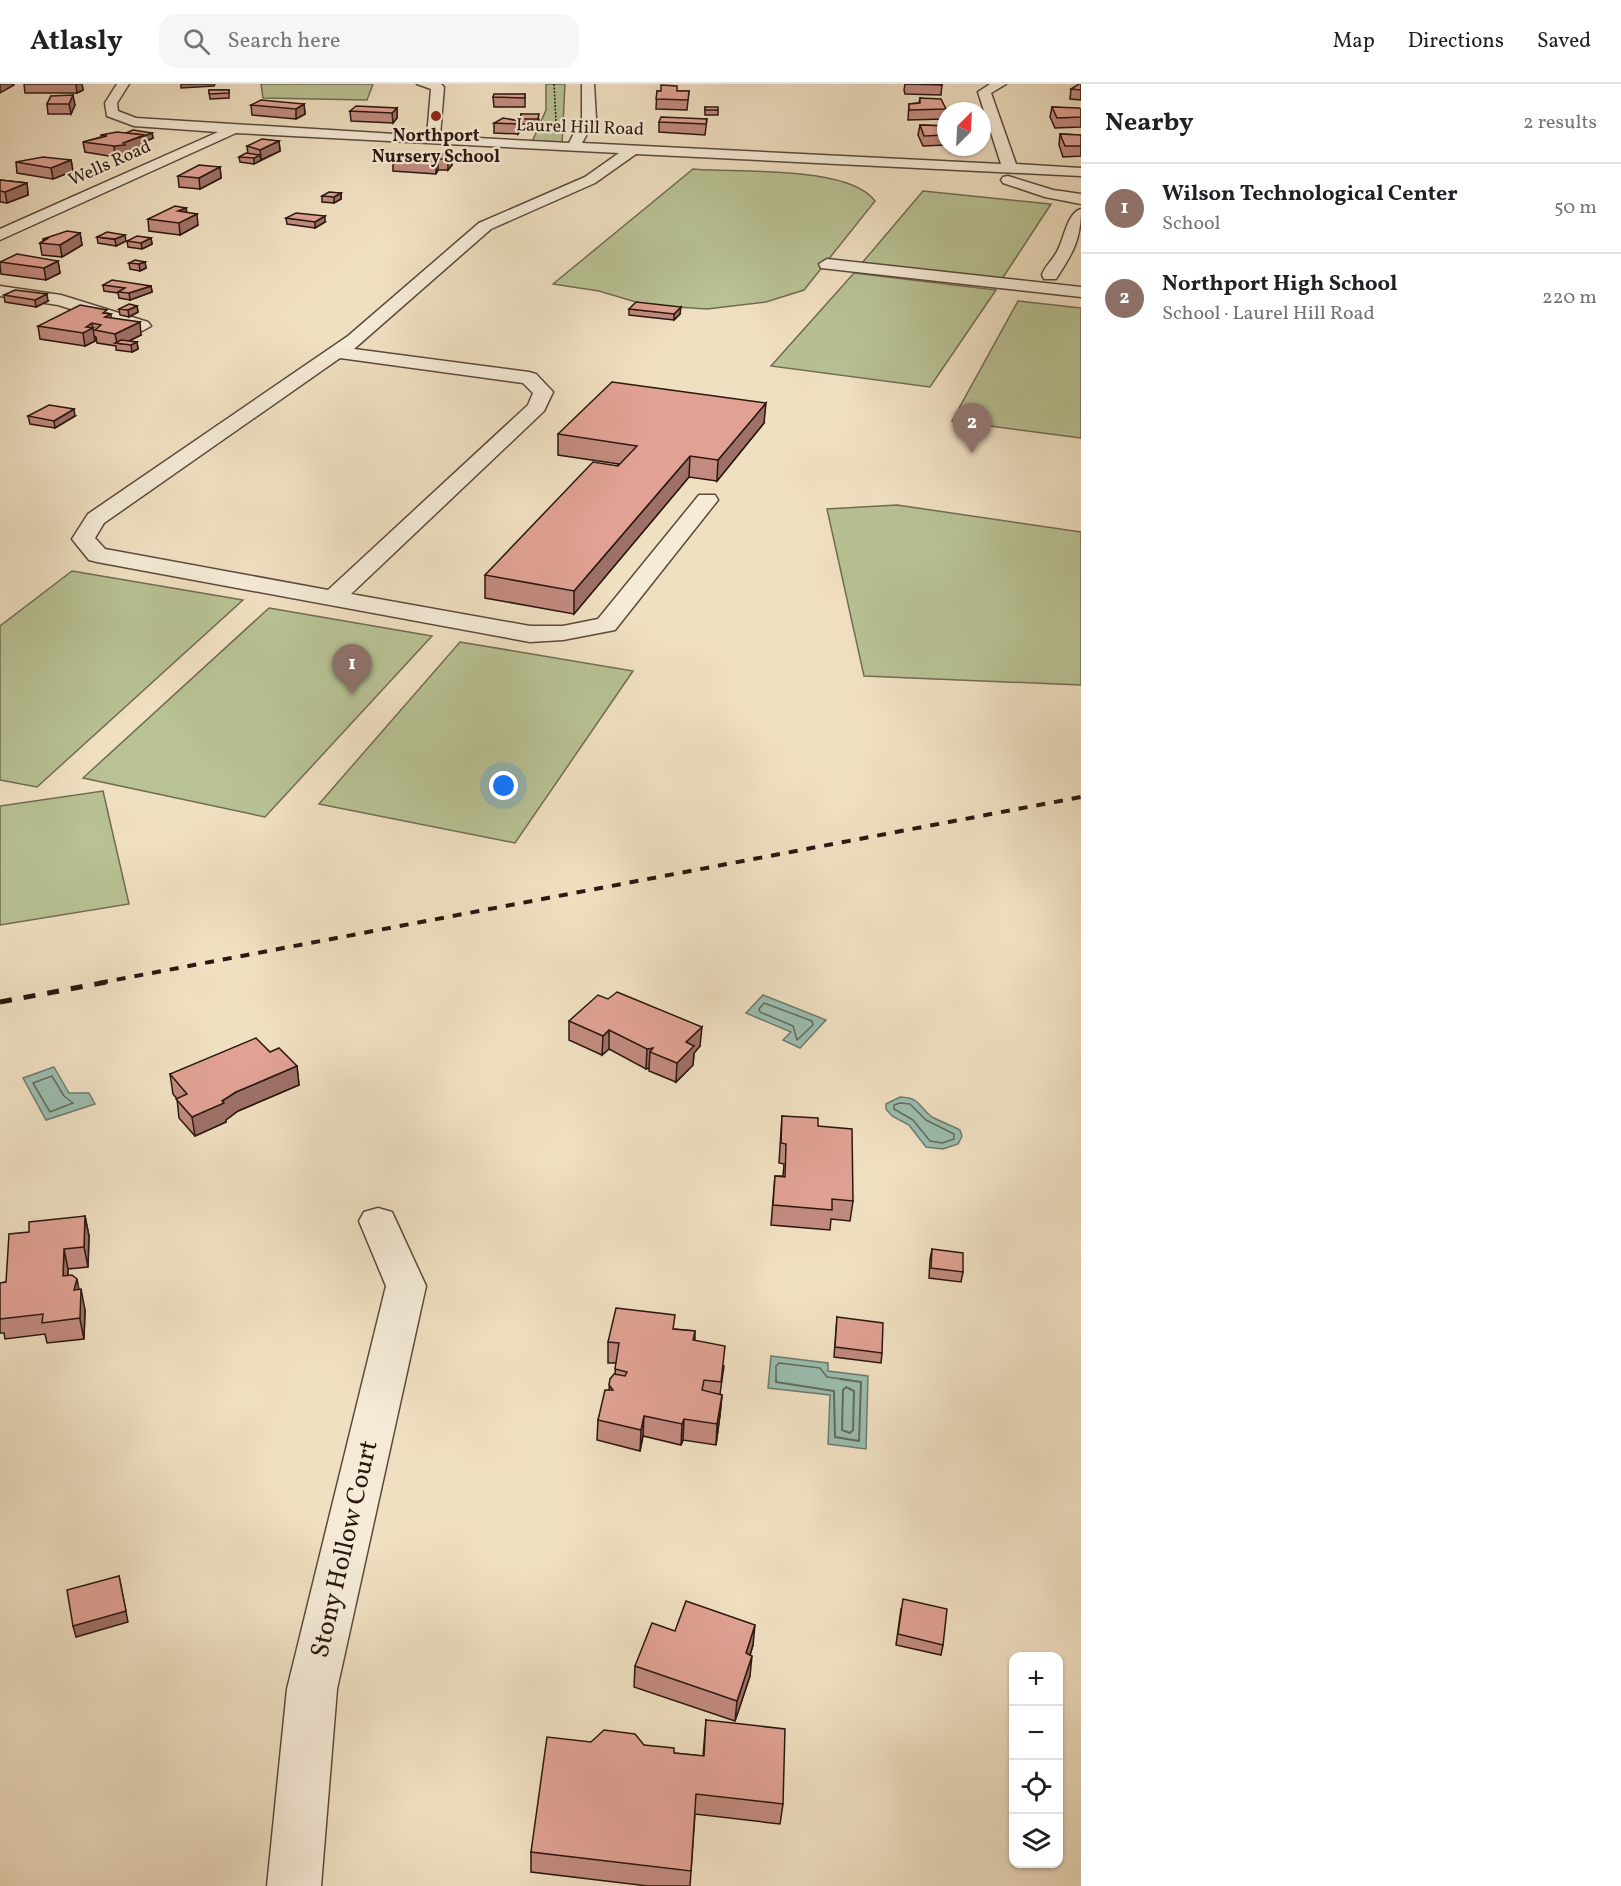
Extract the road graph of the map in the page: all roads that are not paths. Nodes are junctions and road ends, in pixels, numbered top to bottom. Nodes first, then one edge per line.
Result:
1 (123, 84) edge
2 (423, 84) edge
3 (588, 84) edge
4 (1000, 84) edge
5 (235, 129) junction
6 (433, 140) junction
7 (574, 146) junction
8 (636, 148) junction
9 (697, 151) junction
10 (1010, 168) junction
11 (1081, 172) edge
12 (1081, 199) edge
13 (1081, 214) edge
14 (0, 235) edge
15 (827, 264) dead end
16 (1050, 275) dead end
17 (0, 291) edge
18 (1081, 292) edge
19 (142, 326) dead end
20 (336, 352) junction
21 (707, 500) dead end
22 (333, 598) junction
23 (378, 1221) dead end
24 (294, 1886) edge

1 - 5 street, Laurel Hill Road
2 - 6 street
3 - 7 street
4 - 10 street
5 - 6 street, Laurel Hill Road
5 - 14 street, Wells Road
6 - 7 street, Laurel Hill Road
7 - 8 street, Laurel Hill Road
8 - 9 street, Laurel Hill Road
8 - 20 street
9 - 10 street, Laurel Hill Road
9 - 12 street
10 - 11 street, Laurel Hill Road
13 - 16 street
15 - 18 street
17 - 19 street
20 - 22 street
20 - 22 street
21 - 22 street
23 - 24 street, Stony Hollow Court

